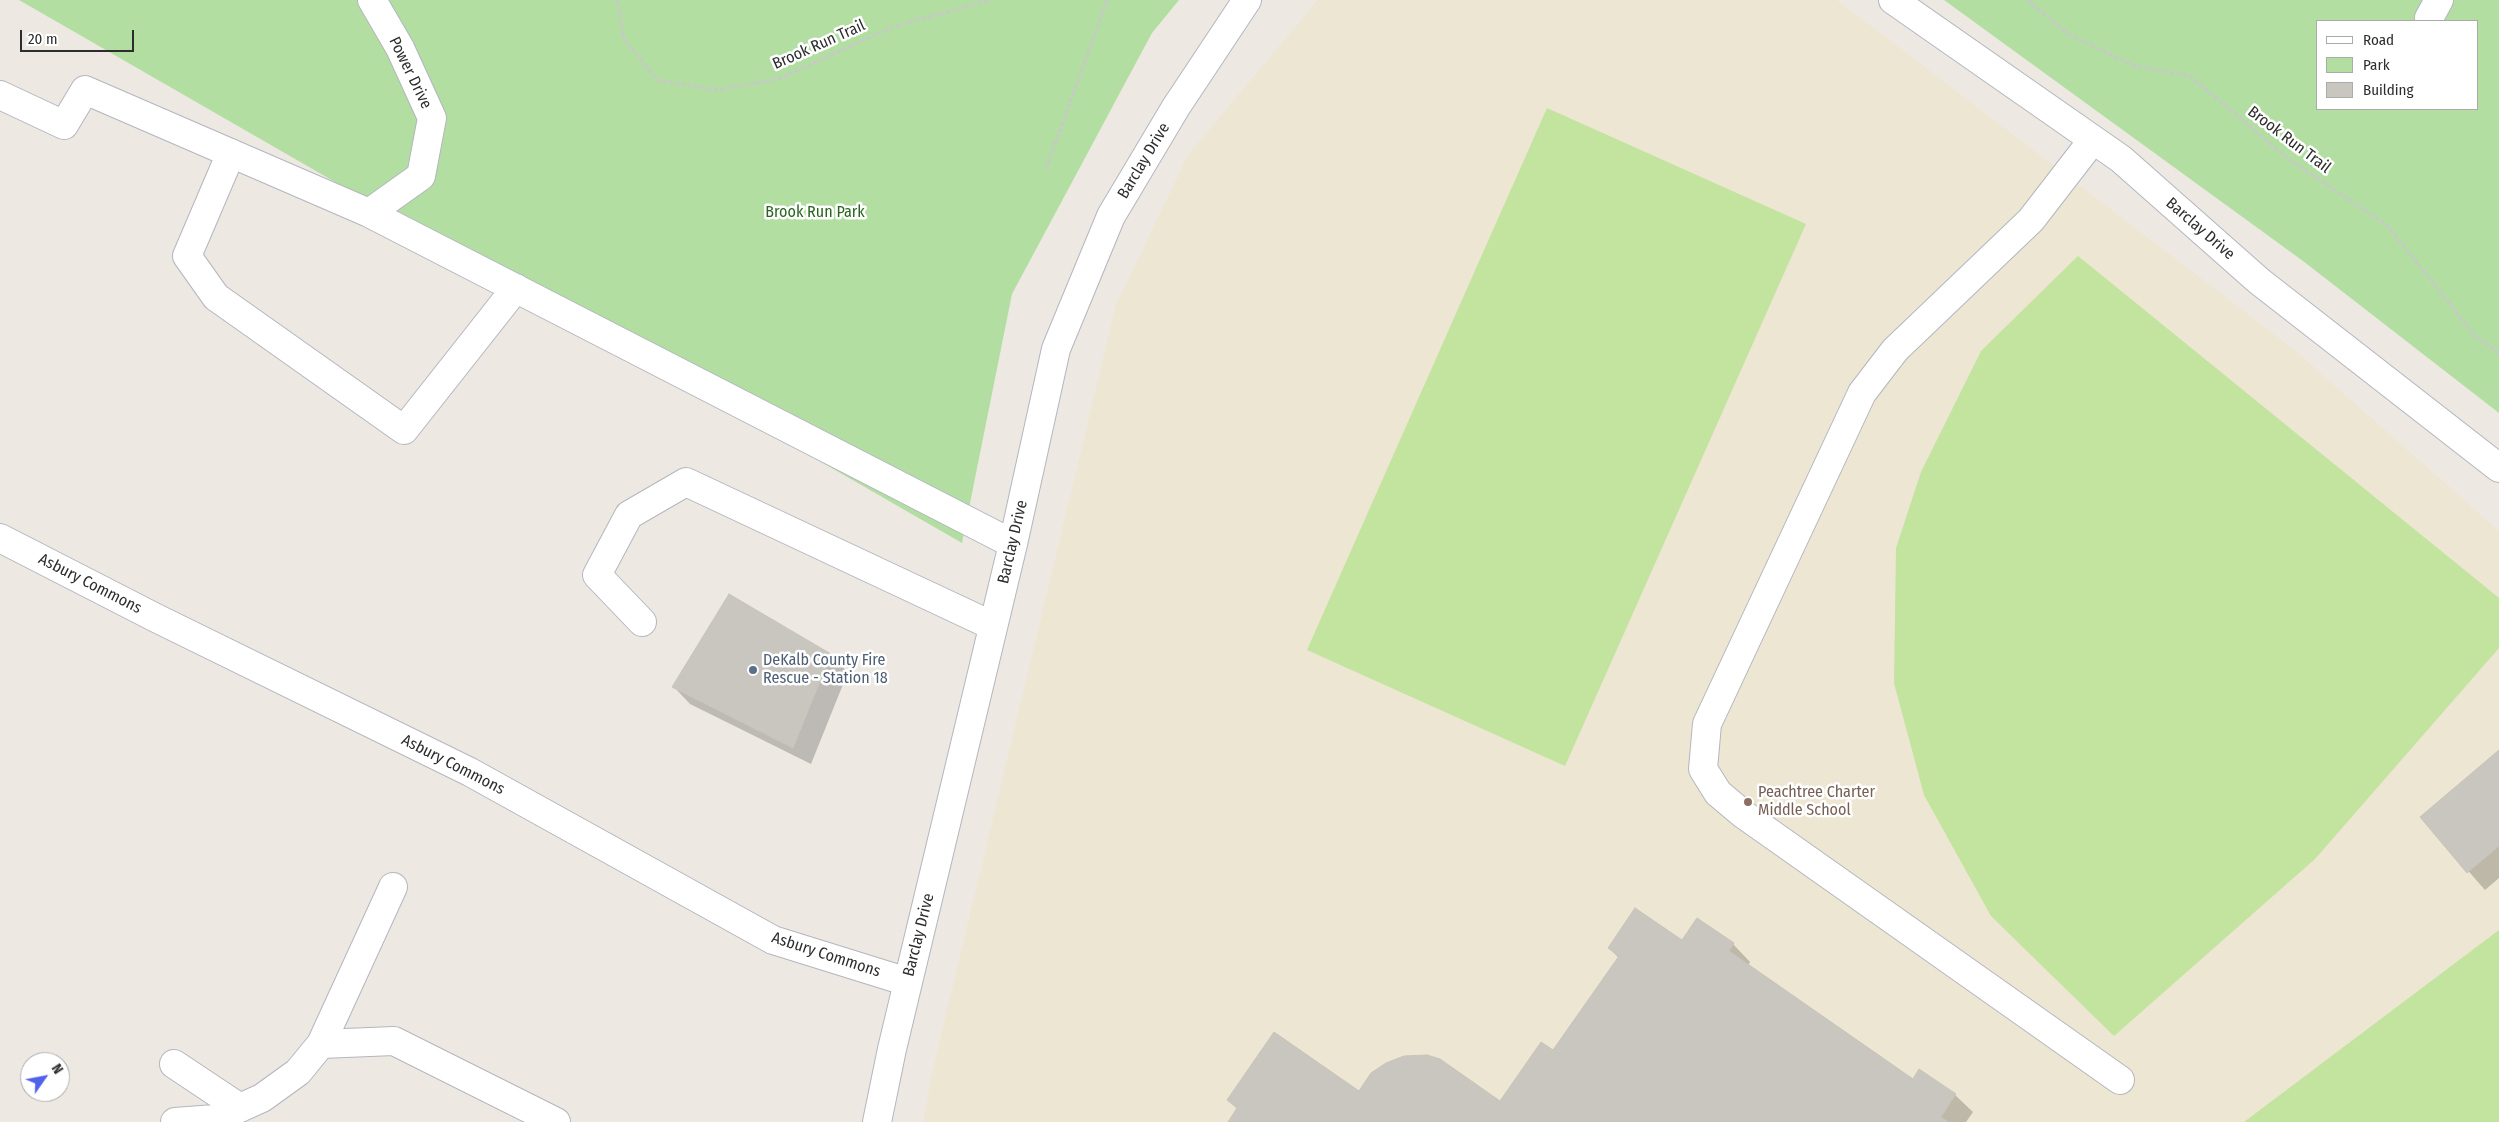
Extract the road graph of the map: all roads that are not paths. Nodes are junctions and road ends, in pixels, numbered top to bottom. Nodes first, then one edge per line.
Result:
1 (372, 0) edge
2 (1246, 0) edge
3 (1893, 0) edge
4 (0, 95) edge
5 (2092, 141) junction
6 (231, 153) junction
7 (370, 213) junction
8 (516, 288) junction
9 (2499, 468) edge
10 (0, 538) edge
11 (1013, 544) junction
12 (642, 622) dead end
13 (994, 626) junction
14 (393, 887) dead end
15 (908, 982) junction
16 (321, 1044) junction
17 (174, 1064) dead end
18 (2120, 1080) dead end
19 (240, 1108) junction
20 (175, 1122) edge
21 (556, 1122) edge
22 (877, 1122) edge

1 - 7 street, Power Drive
2 - 11 street, Barclay Drive
3 - 5 street, Barclay Drive
4 - 6 street
5 - 9 street, Barclay Drive
5 - 18 street
6 - 7 street
6 - 8 street
7 - 8 street
8 - 11 street
10 - 15 street, Asbury Commons
11 - 13 street, Barclay Drive
12 - 13 street
13 - 15 street, Barclay Drive
14 - 16 street
15 - 22 street, Barclay Drive
16 - 19 street
16 - 21 street
17 - 19 street
19 - 20 street

